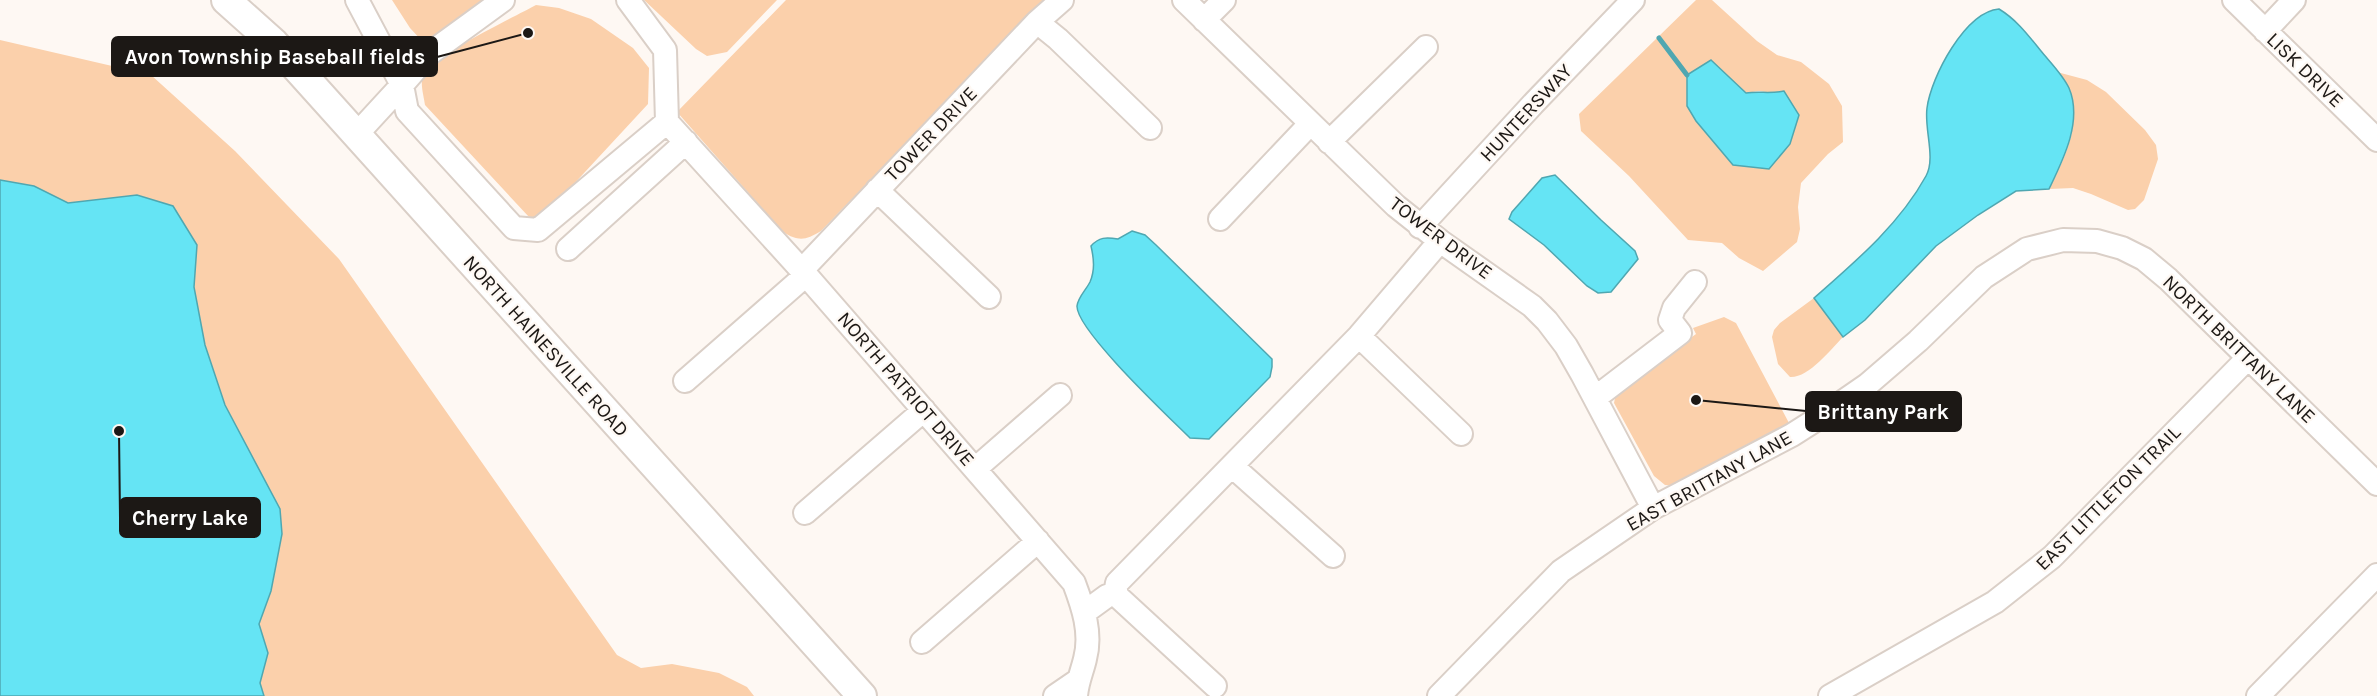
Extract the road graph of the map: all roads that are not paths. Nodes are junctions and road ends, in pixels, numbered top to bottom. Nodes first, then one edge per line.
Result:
1 (226, 0) edge
2 (357, 0) edge
3 (503, 0) edge
4 (628, 0) edge
5 (1062, 0) edge
6 (1184, 0) edge
7 (1224, 0) edge
8 (2234, 0) edge
9 (2294, 0) edge
10 (1629, 2) edge
11 (1204, 20) junction
12 (1037, 22) junction
13 (2265, 31) junction
14 (1426, 47) dead end
15 (402, 85) junction
16 (667, 122) junction
17 (1310, 124) junction
18 (1150, 128) dead end
19 (356, 135) junction
20 (2377, 140) edge
21 (686, 142) junction
22 (1329, 142) junction
23 (877, 190) junction
24 (1220, 219) dead end
25 (1420, 227) junction
26 (1440, 241) junction
27 (2086, 241) joint
28 (568, 249) dead end
29 (804, 272) junction
30 (1695, 282) dead end
31 (989, 297) dead end
32 (1359, 336) junction
33 (2248, 358) junction
34 (685, 381) dead end
35 (1060, 395) dead end
36 (1595, 398) junction
37 (924, 410) junction
38 (1461, 434) dead end
39 (1232, 466) junction
40 (975, 469) junction
41 (2377, 484) edge
42 (1653, 508) junction
43 (805, 513) dead end
44 (1038, 542) junction
45 (1333, 556) dead end
46 (2377, 575) edge
47 (1115, 594) junction
48 (1085, 612) junction
49 (922, 642) dead end
50 (1215, 686) dead end
51 (1076, 689) edge
52 (862, 696) edge
53 (1055, 696) edge
54 (1439, 696) edge
55 (1830, 696) edge
56 (2258, 696) edge

1 - 19 main road, NORTH HAINESVILLE ROAD
2 - 15 street
3 - 15 street
4 - 16 street
5 - 12 street, TOWER DRIVE
6 - 11 street, TOWER DRIVE
7 - 11 street
8 - 13 street, LISK DRIVE
9 - 13 street
10 - 25 street, HUNTERSWAY
11 - 17 street, TOWER DRIVE
12 - 18 street
12 - 23 street, TOWER DRIVE
13 - 20 street, LISK DRIVE
14 - 22 street
15 - 16 street
15 - 19 street
16 - 21 street, NORTH PATRIOT DRIVE
17 - 22 street, TOWER DRIVE
17 - 24 street
19 - 52 main road, NORTH HAINESVILLE ROAD
21 - 28 street
21 - 29 street, NORTH PATRIOT DRIVE
22 - 25 street, TOWER DRIVE
23 - 29 street, TOWER DRIVE
23 - 31 street
25 - 26 street, TOWER DRIVE
26 - 32 street
26 - 36 street, TOWER DRIVE
27 - 33 street, NORTH BRITTANY LANE
27 - 42 street, EAST BRITTANY LANE
29 - 34 street, TOWER DRIVE
29 - 37 street, NORTH PATRIOT DRIVE
30 - 36 street
32 - 38 street
32 - 39 street
33 - 41 street, NORTH BRITTANY LANE
33 - 55 street, EAST LITTLETON TRAIL
35 - 40 street
36 - 42 street, TOWER DRIVE
37 - 40 street, NORTH PATRIOT DRIVE
37 - 43 street
39 - 45 street
39 - 47 street
40 - 44 street, NORTH PATRIOT DRIVE
42 - 54 street, EAST BRITTANY LANE
44 - 48 street, NORTH PATRIOT DRIVE
44 - 49 street
46 - 56 street
47 - 48 street
47 - 50 street
48 - 51 street, NORTH PATRIOT DRIVE
51 - 53 street, NORTH PATRIOT DRIVE

